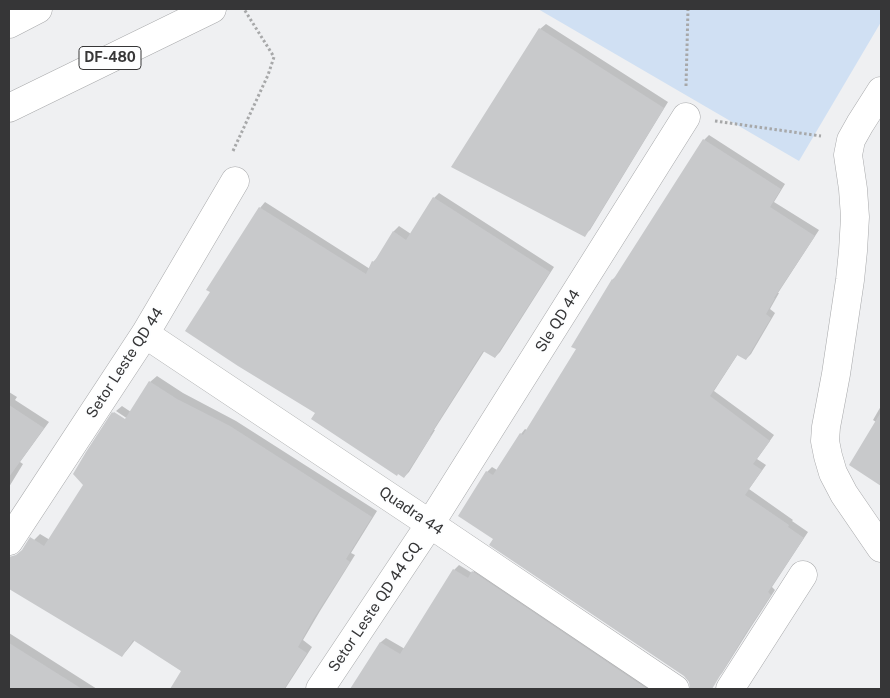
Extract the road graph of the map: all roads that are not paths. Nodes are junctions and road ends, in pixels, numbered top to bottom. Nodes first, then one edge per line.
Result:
1 (38, 9) edge
2 (212, 9) edge
3 (9, 24) edge
4 (881, 91) edge
5 (9, 108) edge
6 (686, 117) road end
7 (235, 181) road end
8 (145, 334) junction
9 (430, 524) junction
10 (9, 541) edge
11 (881, 548) edge
12 (803, 575) dead end
13 (320, 689) edge
14 (675, 689) edge
15 (730, 689) edge

1 - 3 street
2 - 5 street, DF-480
4 - 11 street
6 - 9 street, Sle QD 44
7 - 8 street, Setor Leste QD 44
8 - 9 street, Quadra 44
8 - 10 street, Setor Leste QD 44
9 - 13 street, Setor Leste QD 44 CQ
9 - 14 street, Quadra 44
12 - 15 street

